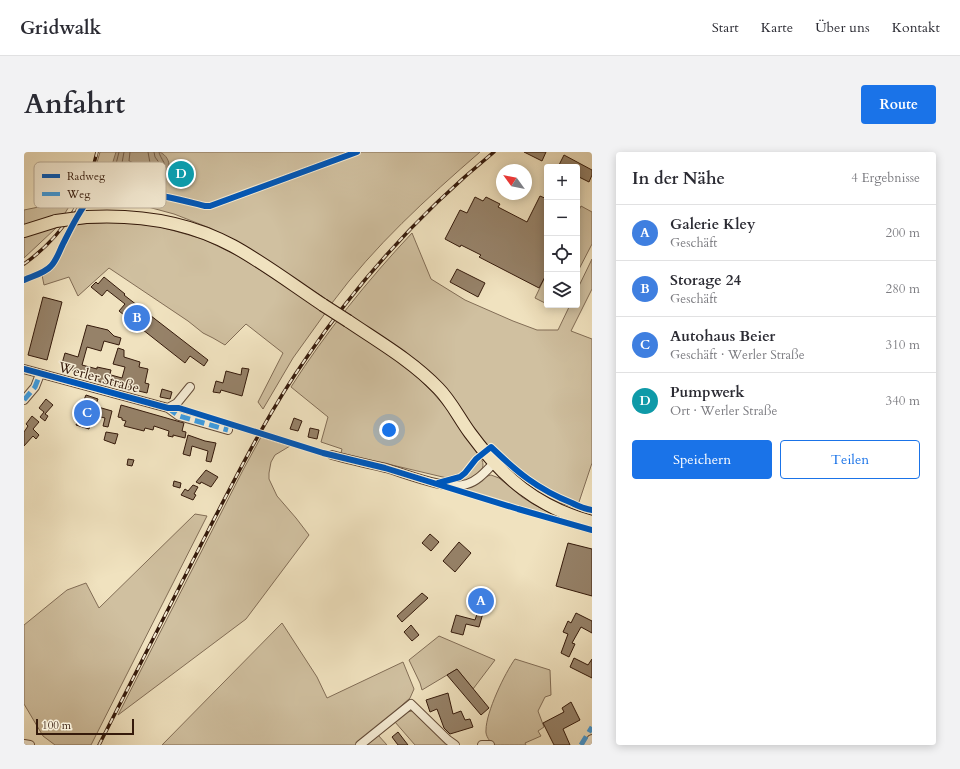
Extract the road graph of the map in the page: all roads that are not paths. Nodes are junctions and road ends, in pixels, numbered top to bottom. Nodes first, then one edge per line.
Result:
1 (24, 231) edge
2 (24, 370) edge
3 (40, 374) junction
4 (190, 387) dead end
5 (24, 400) edge
6 (168, 408) junction
7 (228, 430) dead end
8 (332, 455) dead end
9 (494, 463) junction
10 (592, 522) edge
11 (592, 740) edge
12 (24, 744) edge
13 (30, 745) edge
14 (360, 745) edge
15 (455, 745) edge
16 (482, 745) edge
17 (490, 745) edge
18 (589, 745) edge

1 - 9 main road, bridge
2 - 3 street, Werler Straße
3 - 5 street
3 - 6 street, Werler Straße
4 - 6 street
6 - 7 street, Werler Straße
8 - 9 street
9 - 10 main road
11 - 18 street
12 - 13 street
14 - 15 street
16 - 17 street

